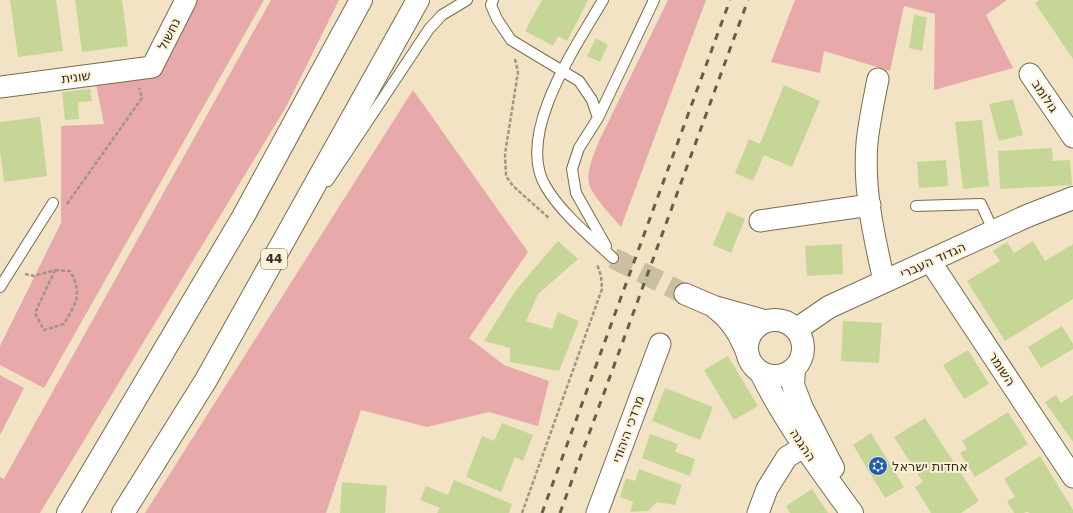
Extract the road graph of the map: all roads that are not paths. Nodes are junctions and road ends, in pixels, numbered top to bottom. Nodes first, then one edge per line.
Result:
1 (186, 0) edge
2 (361, 0) edge
3 (418, 0) edge
4 (467, 0) edge
5 (493, 0) edge
6 (603, 0) edge
7 (654, 0) edge
8 (143, 68) joint
9 (561, 71) junction
10 (1030, 74) dead end
11 (878, 79) dead end
12 (0, 87) edge
13 (598, 118) junction
14 (1073, 137) edge
15 (1073, 198) edge
16 (53, 203) road end
17 (870, 205) junction
18 (916, 206) dead end
19 (760, 221) dead end
20 (994, 232) junction
21 (930, 261) junction
22 (884, 281) junction
23 (0, 287) edge
24 (684, 294) tunnel mouth
25 (249, 303) junction
26 (713, 306) junction
27 (766, 321) junction
28 (797, 329) junction
29 (660, 344) dead end
30 (748, 355) junction
31 (794, 370) junction
32 (761, 373) junction
33 (810, 443) junction
34 (1073, 477) edge
35 (68, 513) edge
36 (123, 513) edge
37 (597, 513) edge
38 (758, 513) edge
39 (852, 513) edge
40 (857, 513) edge

1 - 8 street, נחשול
2 - 35 main road
3 - 25 main road, 44
4 - 25 lane
5 - 9 lane
6 - 9 lane
7 - 13 lane
8 - 12 street, שונית
9 - 13 lane
9 - 13 lane
10 - 14 street, גולומב
11 - 17 street
15 - 20 main road, הגדוד העברי
16 - 23 lane
17 - 19 street
17 - 22 street
18 - 20 lane
20 - 21 main road, הגדוד העברי
21 - 22 main road, הגדוד העברי
21 - 34 street, השומר
22 - 28 main road, הגדוד העברי
24 - 26 street
25 - 36 main road, 44
26 - 27 street
26 - 30 street
27 - 28 main road
27 - 30 main road
28 - 31 main road
29 - 37 street, מרדכי היהודי
30 - 32 main road
31 - 32 main road
31 - 33 main road, ההגנה
32 - 33 main road, ההגנה
33 - 38 street
33 - 39 main road, ההגנה
33 - 40 main road, ההגנה

